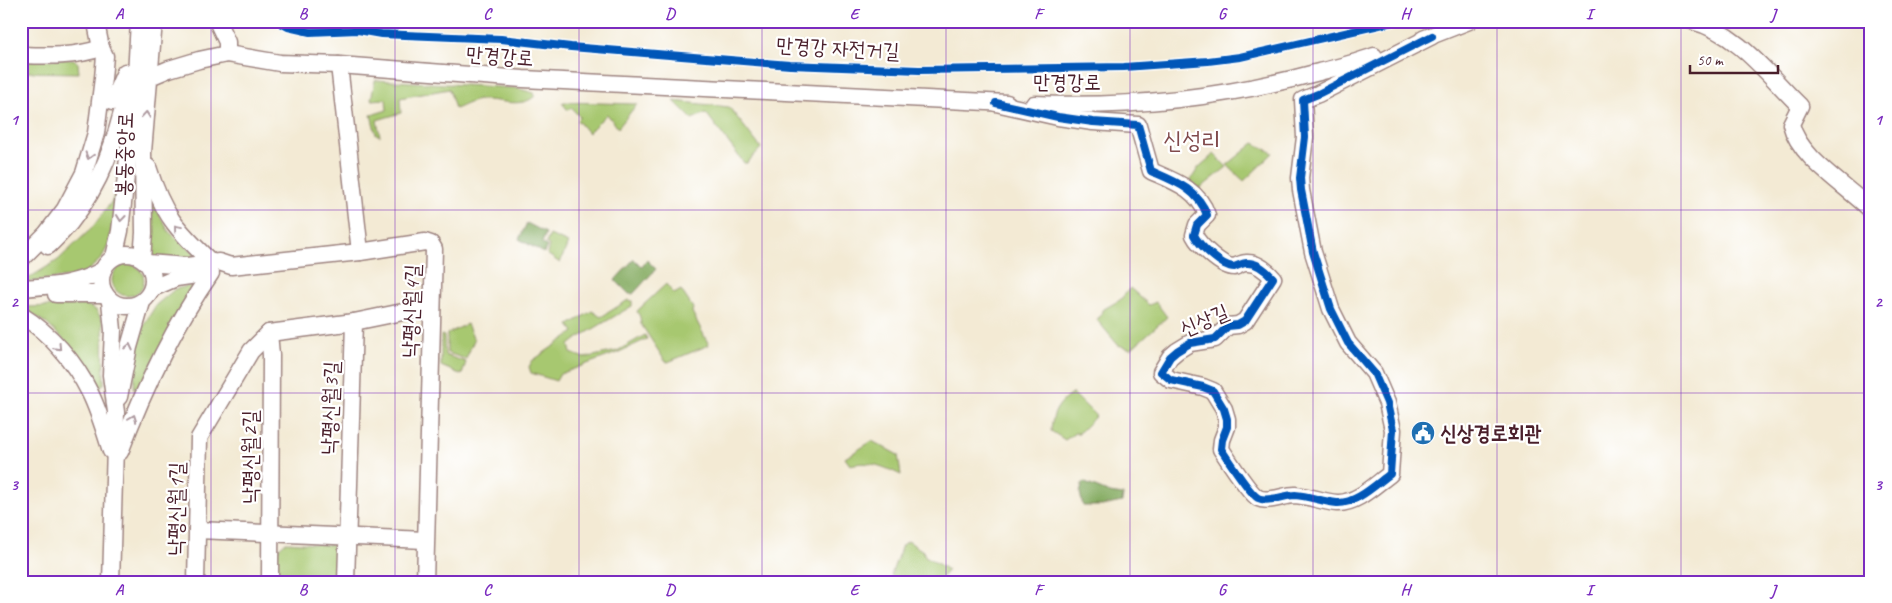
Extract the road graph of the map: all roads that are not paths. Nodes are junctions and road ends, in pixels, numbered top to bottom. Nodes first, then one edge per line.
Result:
1 (97, 21) edge
2 (139, 21) edge
3 (154, 21) edge
4 (217, 21) edge
5 (1469, 21) edge
6 (1692, 21) edge
7 (1432, 36) junction
8 (103, 52) junction
9 (227, 54) junction
10 (21, 55) edge
11 (339, 65) junction
12 (138, 67) junction
13 (996, 103) junction
14 (96, 133) junction
15 (143, 152) junction
16 (1871, 210) edge
17 (360, 252) junction
18 (114, 257) junction
19 (21, 259) edge
20 (144, 260) junction
21 (21, 263) edge
22 (211, 268) junction
23 (103, 270) junction
24 (21, 288) edge
25 (153, 288) junction
26 (21, 296) edge
27 (108, 298) junction
28 (142, 302) junction
29 (432, 306) junction
30 (21, 315) edge
31 (354, 322) junction
32 (269, 333) junction
33 (116, 412) junction
34 (115, 463) junction
35 (197, 530) junction
36 (271, 533) junction
37 (347, 537) junction
38 (425, 540) junction
39 (111, 582) edge
40 (196, 582) edge
41 (270, 582) edge
42 (346, 582) edge
43 (424, 582) edge

1 - 8 street
2 - 12 street
3 - 12 street
4 - 9 street
5 - 7 street, 만경강로
6 - 16 street
7 - 13 street, 만경강로
7 - 13 street, 신상길
8 - 10 street
8 - 12 street
8 - 14 street
9 - 11 street, 만경강로
9 - 12 street, 만경강로
11 - 13 street, 만경강로
11 - 17 street
12 - 14 street
15 -> 12 street, 봉동중앙로
12 -> 18 street, 봉동중앙로
12 - 21 street
14 -> 19 street
15 - 20 street, 봉동중앙로
22 -> 15 street
17 - 22 street, 낙평신월4길
17 - 29 street, 낙평신월4길
18 - 20 street
18 - 23 street, 봉동중앙로
20 - 22 street, 낙평신월4길
20 - 25 street, 봉동중앙로
22 - 25 street, 낙평신월4길
34 -> 22 street
23 - 24 street
23 - 27 street
25 - 28 street
26 - 27 street
27 - 28 street
27 - 33 street
33 -> 28 street
29 - 31 street
29 - 38 street, 낙평신월4길
30 -> 34 street
31 - 32 street
31 - 37 street, 낙평신월3길
32 - 35 street, 낙평신월1길
32 - 36 street, 낙평신월2길
33 - 34 street
34 - 39 street
35 - 36 street
35 - 40 street, 낙평신월1길
36 - 37 street
36 - 41 street, 낙평신월2길
37 - 38 street
37 - 42 street, 낙평신월3길
38 - 43 street, 낙평신월4길

